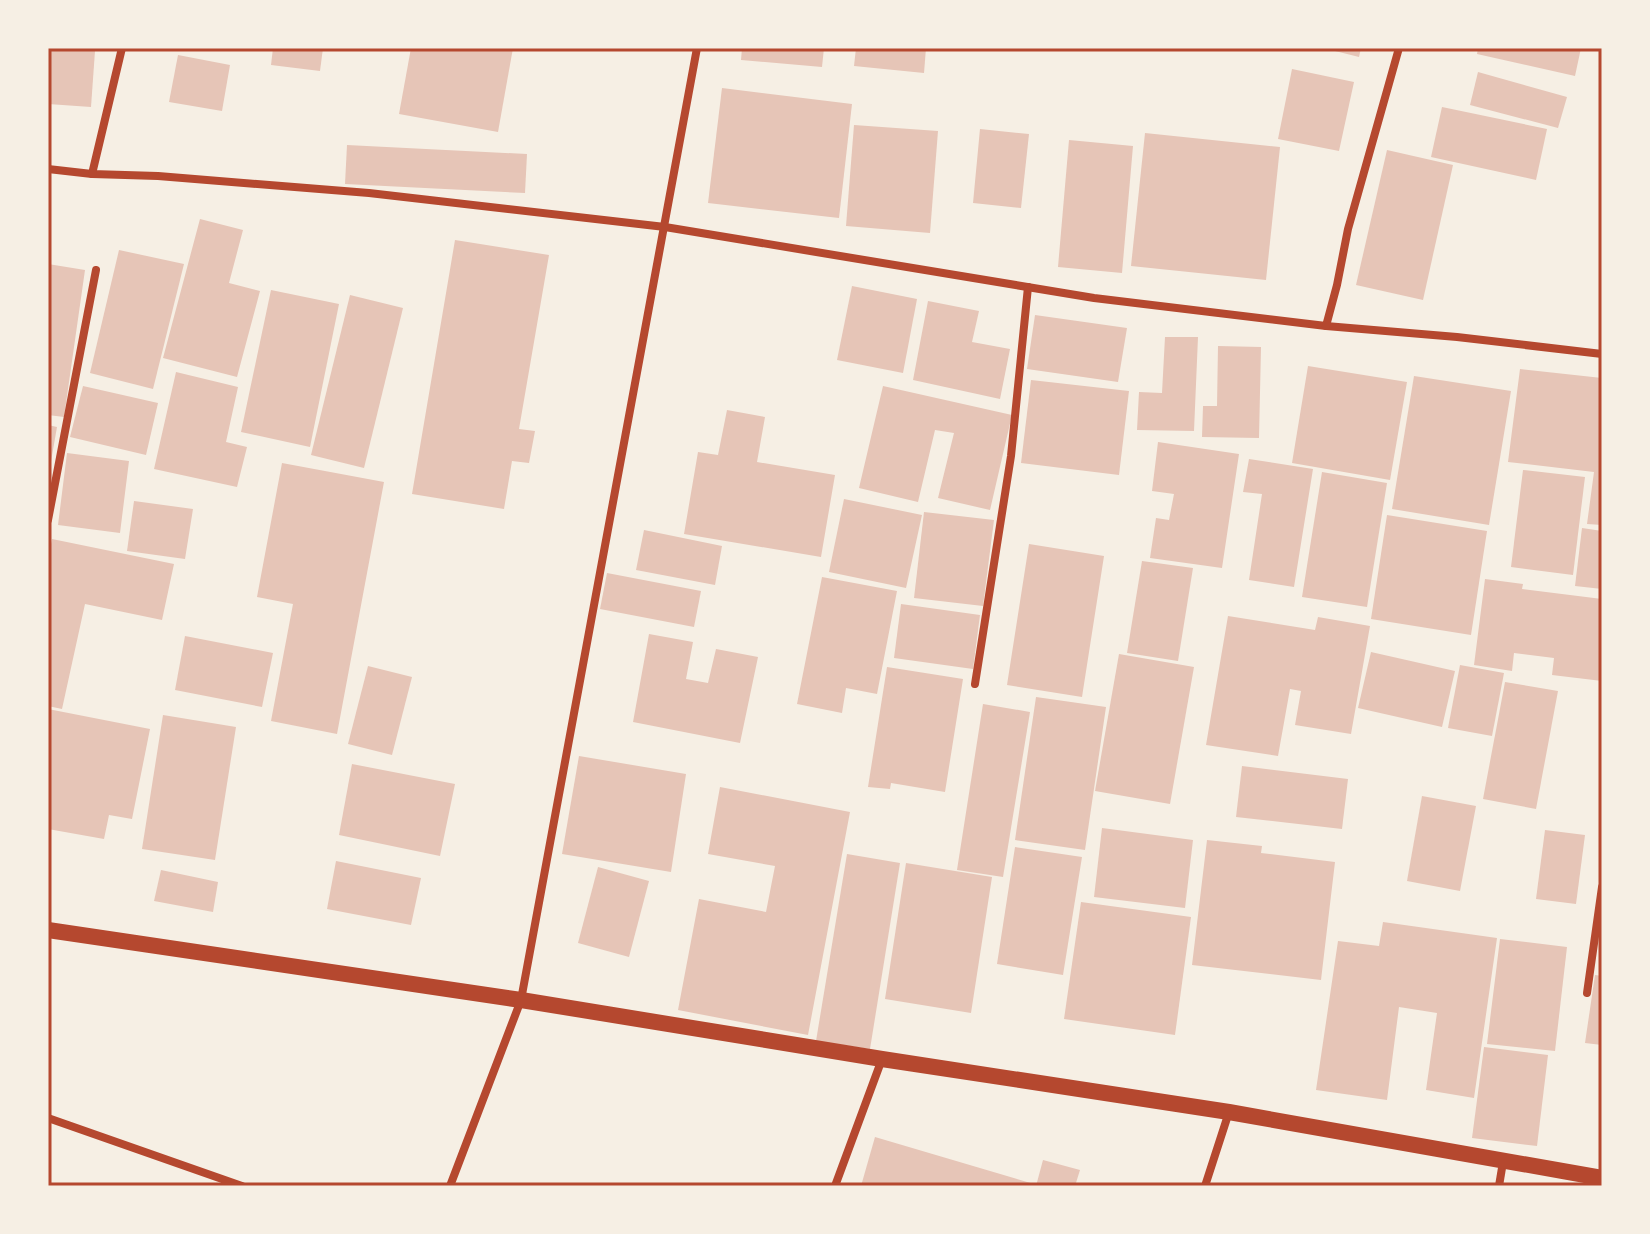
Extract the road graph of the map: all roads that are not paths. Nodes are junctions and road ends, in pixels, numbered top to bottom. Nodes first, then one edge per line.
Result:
1 (122, 48) edge
2 (697, 48) edge
3 (1399, 48) edge
4 (48, 169) edge
5 (92, 174) junction
6 (665, 227) junction
7 (96, 270) dead end
8 (1028, 287) junction
9 (1326, 326) junction
10 (1602, 354) edge
11 (48, 520) edge
12 (975, 684) dead end
13 (1602, 887) edge
14 (48, 930) edge
15 (1587, 993) dead end
16 (521, 1000) junction
17 (882, 1059) junction
18 (1229, 1112) junction
19 (48, 1118) edge
20 (1503, 1162) junction
21 (1602, 1178) edge
22 (242, 1186) edge
23 (450, 1186) edge
24 (835, 1186) edge
25 (1205, 1186) edge
26 (1499, 1186) edge

1 - 5 street
2 - 6 street
3 - 9 street
4 - 5 street
5 - 6 street
6 - 8 street
6 - 16 street
7 - 11 street
8 - 9 street
8 - 12 street
9 - 10 street
13 - 15 street
14 - 16 main road
16 - 17 main road
16 - 23 street
17 - 18 main road
17 - 24 street
18 - 20 main road
18 - 25 street
19 - 22 street
20 - 21 main road
20 - 26 street

